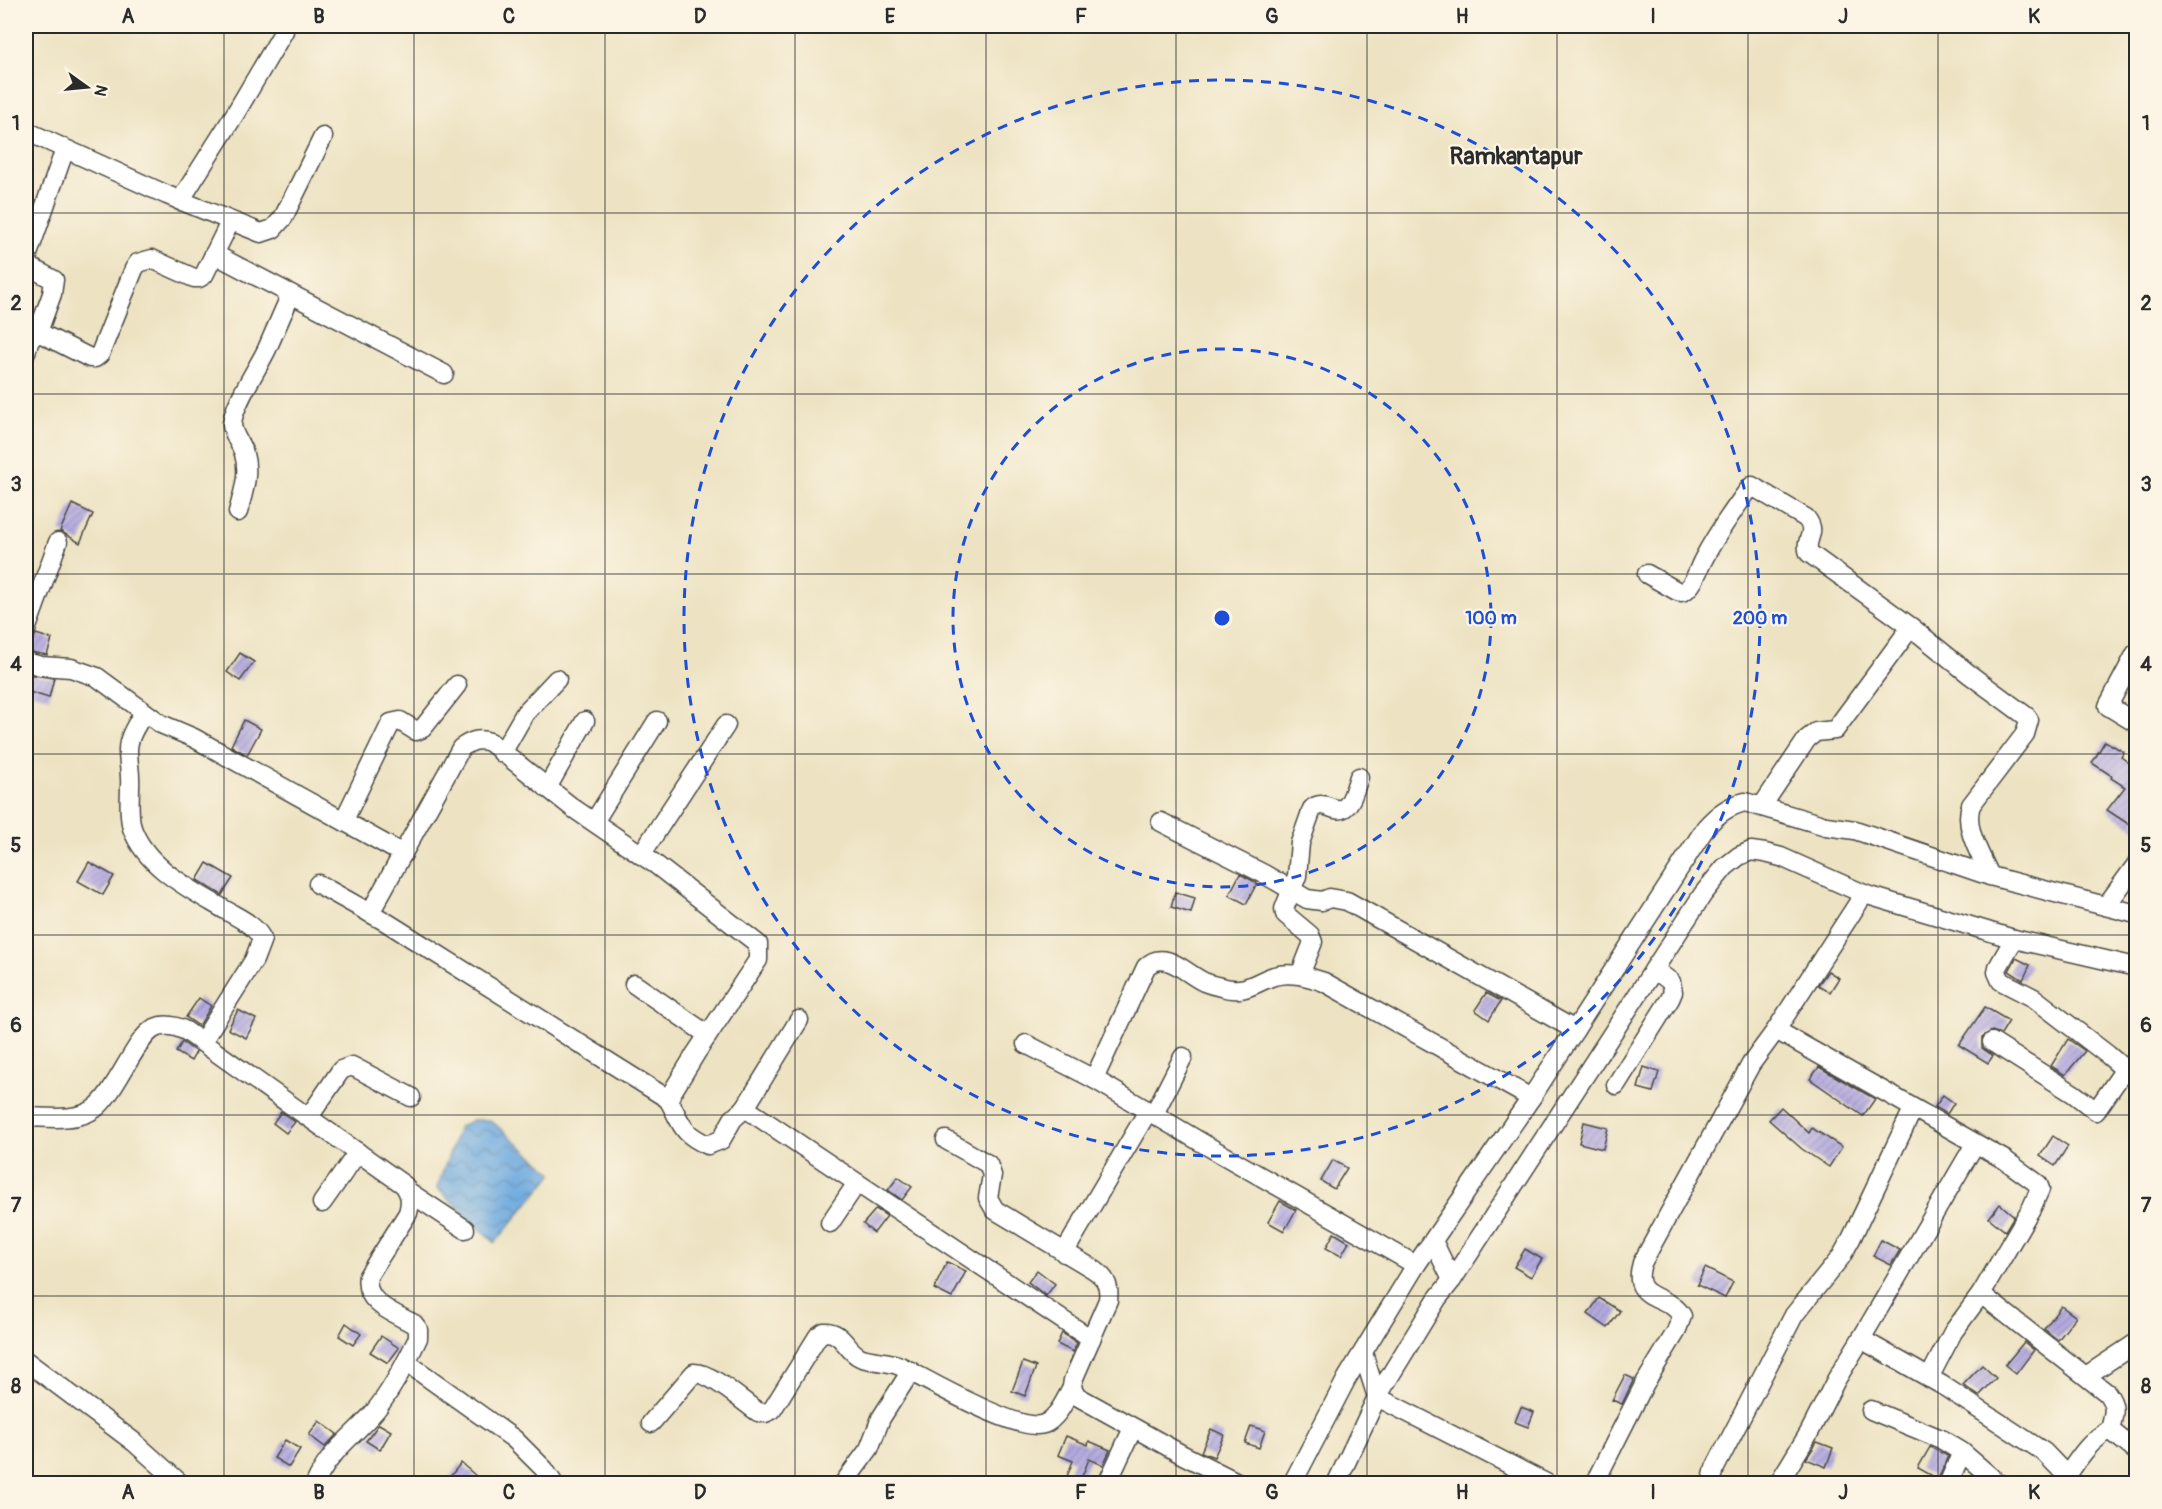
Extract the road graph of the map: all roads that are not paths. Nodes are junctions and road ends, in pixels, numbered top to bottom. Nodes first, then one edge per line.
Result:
1 (284, 31) dead end
2 (26, 131) edge
3 (323, 137) dead end
4 (65, 149) junction
5 (180, 201) junction
6 (230, 222) junction
7 (214, 255) junction
8 (291, 294) junction
9 (38, 332) junction
10 (26, 352) edge
11 (444, 374) dead end
12 (238, 512) dead end
13 (58, 542) dead end
14 (1647, 574) dead end
15 (1911, 627) junction
16 (26, 630) edge
17 (2136, 653) edge
18 (26, 662) edge
19 (558, 679) dead end
20 (457, 685) dead end
21 (144, 713) junction
22 (585, 721) dead end
23 (657, 721) dead end
24 (2136, 723) edge
25 (726, 725) dead end
26 (502, 753) junction
27 (1359, 777) dead end
28 (547, 788) junction
29 (1762, 806) junction
30 (344, 820) junction
31 (594, 822) junction
32 (1161, 822) dead end
33 (403, 854) junction
34 (641, 855) junction
35 (2136, 865) edge
36 (1990, 876) junction
37 (318, 884) dead end
38 (1292, 889) junction
39 (1864, 894) junction
40 (2106, 906) junction
41 (370, 913) junction
42 (2136, 914) edge
43 (2014, 939) junction
44 (2136, 968) edge
45 (1654, 969) junction
46 (1300, 975) junction
47 (634, 984) dead end
48 (799, 1020) dead end
49 (1575, 1030) junction
50 (1776, 1030) junction
51 (708, 1035) junction
52 (202, 1042) junction
53 (1992, 1042) dead end
54 (1026, 1044) dead end
55 (1183, 1057) dead end
56 (2131, 1074) edge
57 (1094, 1079) junction
58 (1616, 1085) dead end
59 (411, 1097) dead end
60 (1531, 1098) junction
61 (668, 1099) junction
62 (745, 1108) junction
63 (1913, 1108) junction
64 (1151, 1113) junction
65 (309, 1117) junction
66 (26, 1118) edge
67 (946, 1140) dead end
68 (1975, 1144) junction
69 (358, 1152) junction
70 (857, 1183) junction
71 (409, 1192) junction
72 (322, 1203) dead end
73 (830, 1223) dead end
74 (465, 1229) dead end
75 (1433, 1241) junction
76 (1064, 1253) junction
77 (1416, 1265) junction
78 (1452, 1280) junction
79 (1981, 1294) junction
80 (1091, 1339) junction
81 (1861, 1339) junction
82 (2136, 1343) edge
83 (1363, 1353) junction
84 (26, 1361) edge
85 (406, 1362) junction
86 (911, 1371) junction
87 (2086, 1376) junction
88 (1929, 1378) junction
89 (1072, 1388) junction
90 (1377, 1397) junction
91 (1871, 1410) dead end
92 (651, 1423) dead end
93 (1133, 1428) junction
94 (2110, 1430) junction
95 (2136, 1451) edge
96 (1962, 1452) junction
97 (171, 1480) edge
98 (2064, 1480) edge
99 (315, 1484) edge
100 (554, 1484) edge
101 (843, 1484) edge
102 (1107, 1484) edge
103 (1241, 1484) edge
104 (1292, 1484) edge
105 (1336, 1484) edge
106 (1548, 1484) edge
107 (1594, 1484) edge
108 (1711, 1484) edge
109 (1778, 1484) edge
110 (1948, 1484) edge
111 (1999, 1484) edge

1 - 5 street
2 - 4 street
3 - 6 street
4 - 5 street
4 - 9 street
5 - 6 street
6 - 7 street
7 - 8 street
7 - 9 street
8 - 11 street
8 - 12 street
9 - 10 street
13 - 16 street
14 - 15 street
15 - 29 street
15 - 36 street
17 - 24 street
18 - 21 street
19 - 26 street
20 - 30 street
21 - 30 street
21 - 52 street
22 - 28 street
23 - 31 street
25 - 34 street
26 - 28 street
26 - 33 street
27 - 38 street
28 - 31 street
29 - 36 street
29 - 49 street
30 - 33 street
31 - 34 street
32 - 38 street
33 - 41 street
34 - 51 street
35 - 40 street
36 - 40 street
37 - 41 street
38 - 46 street
38 - 49 street
39 - 43 street
39 - 45 street
39 - 50 street
40 - 42 street
41 - 61 street
43 - 44 street
43 - 56 street
45 - 58 street
45 - 78 street
46 - 57 street
46 - 60 street
47 - 51 street
48 - 62 street
49 - 60 street
50 - 63 street
50 - 107 street
51 - 61 street
52 - 65 street
52 - 66 street
53 - 56 street
54 - 57 street
55 - 64 street
57 - 64 street
59 - 65 street
60 - 75 street
61 - 62 street
62 - 70 street
63 - 68 street
63 - 108 street
64 - 76 street
64 - 77 street
65 - 69 street
67 - 76 street
68 - 79 street
68 - 81 street
69 - 71 street
69 - 72 street
70 - 73 street
70 - 80 street
71 - 74 street
71 - 85 street
75 - 77 street
75 - 78 street
76 - 80 street
77 - 83 street
78 - 90 street
79 - 87 street
79 - 88 street
80 - 89 street
81 - 88 street
81 - 109 street
82 - 87 street
83 - 90 street
83 - 104 street
84 - 97 street
85 - 99 street
85 - 100 street
86 - 89 street
86 - 92 street
86 - 101 street
87 - 94 street
88 - 98 street
89 - 93 street
90 - 105 street
90 - 106 street
91 - 96 street
93 - 102 street
93 - 103 street
94 - 95 street
94 - 98 street
96 - 110 street
96 - 111 street

